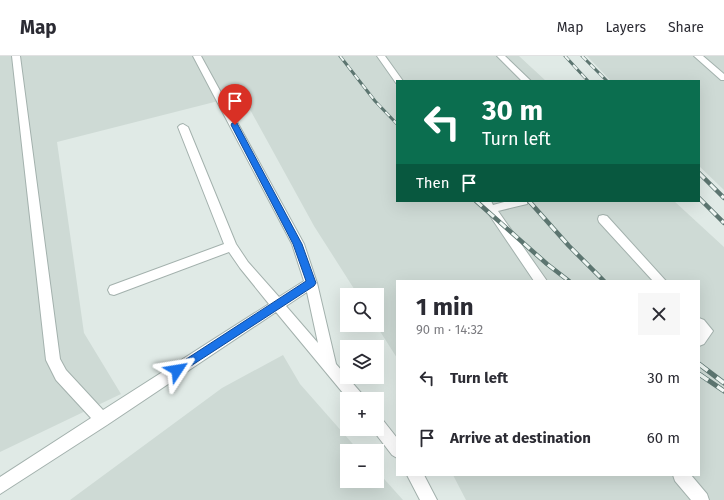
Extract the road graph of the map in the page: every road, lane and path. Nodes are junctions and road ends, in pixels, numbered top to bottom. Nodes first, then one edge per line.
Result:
1 (16, 56) edge
2 (197, 56) edge
3 (380, 56) edge
4 (501, 56) edge
5 (698, 56) edge
6 (724, 78) edge
7 (398, 80) edge
8 (525, 80) edge
9 (183, 127) dead end
10 (514, 202) edge
11 (488, 205) edge
12 (603, 219) dead end
13 (232, 246) junction
14 (540, 280) edge
15 (659, 280) edge
16 (311, 283) junction
17 (114, 290) dead end
18 (278, 304) junction
19 (700, 325) edge
20 (700, 339) edge
21 (330, 366) junction
22 (351, 392) edge
23 (102, 420) junction
24 (384, 433) edge
25 (396, 449) edge
26 (416, 476) edge
27 (682, 476) edge
28 (0, 486) edge
29 (429, 500) edge
30 (701, 500) edge

1 - 23 lane
2 - 16 lane
3 - 7 lane
4 - 8 lane
5 - 6 lane
9 - 13 lane
10 - 11 lane
11 - 14 lane
12 - 15 lane
13 - 17 lane
13 - 18 lane
16 - 18 lane
16 - 21 lane
18 - 21 lane
18 - 23 lane
19 - 20 lane
21 - 22 lane
23 - 28 lane
24 - 25 lane
26 - 29 lane
27 - 30 lane

